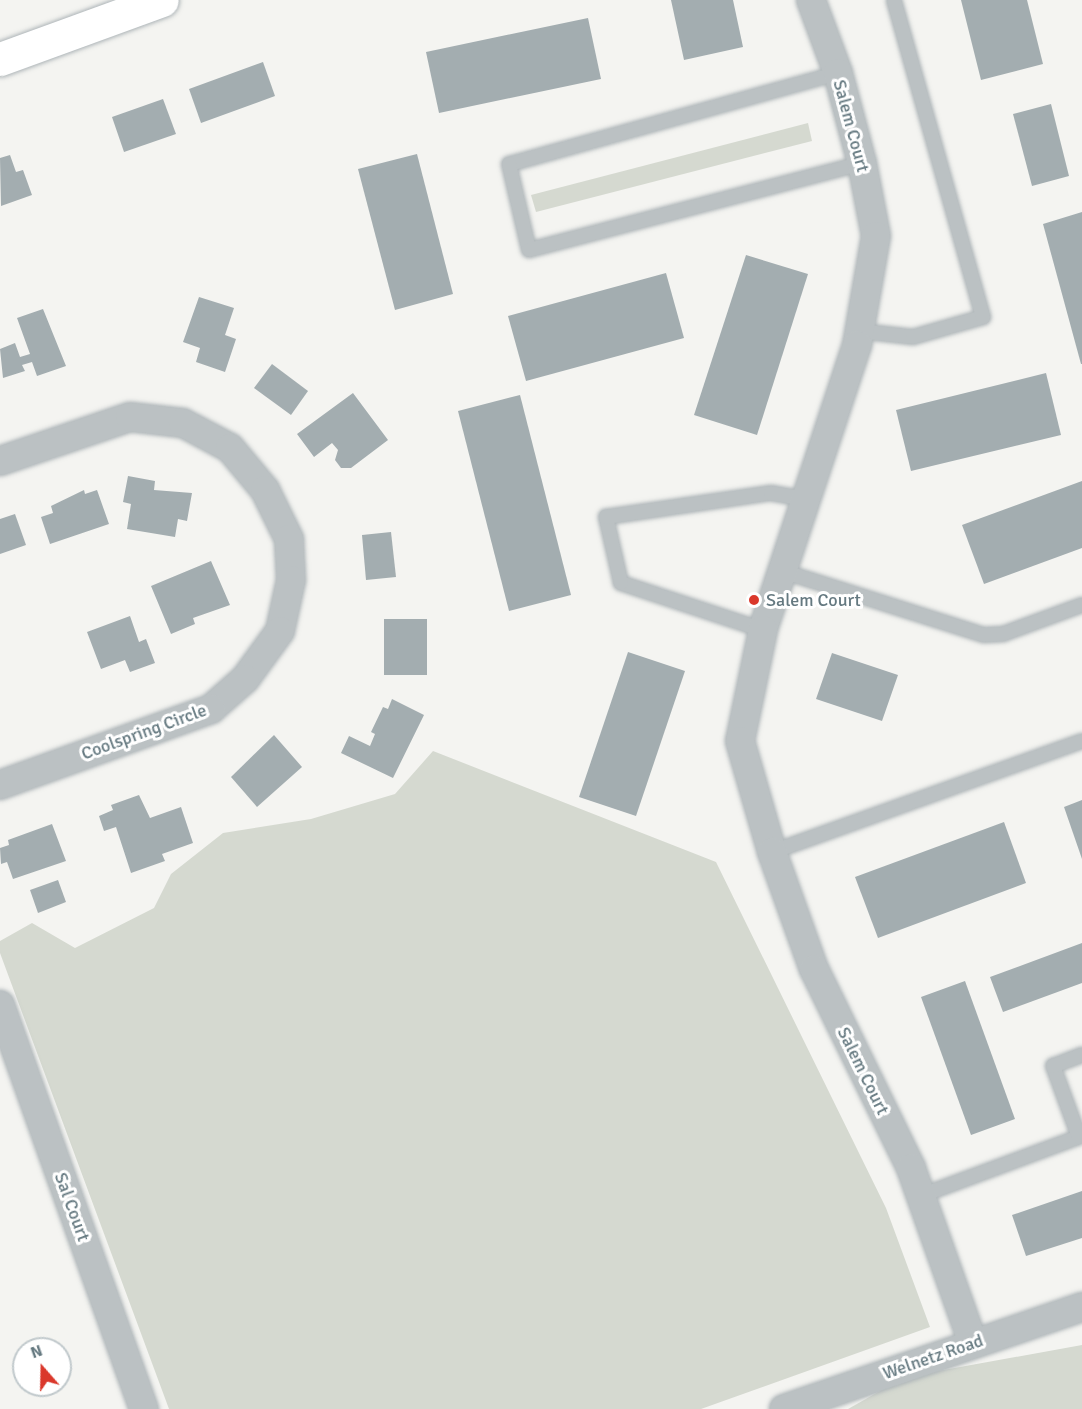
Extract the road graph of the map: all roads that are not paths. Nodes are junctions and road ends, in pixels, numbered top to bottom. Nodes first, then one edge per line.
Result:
1 (162, 0) edge
2 (811, 0) edge
3 (894, 0) edge
4 (0, 59) edge
5 (838, 73) junction
6 (862, 163) junction
7 (859, 331) junction
8 (0, 460) edge
9 (806, 499) junction
10 (782, 571) junction
11 (1082, 605) edge
12 (763, 630) junction
13 (1082, 741) edge
14 (0, 784) edge
15 (772, 852) junction
16 (0, 1005) edge
17 (1082, 1055) edge
18 (920, 1196) junction
19 (1082, 1307) edge
20 (973, 1343) junction
21 (144, 1409) edge
22 (784, 1409) edge

1 - 4 street
2 - 5 street, Salem Court
3 - 7 lane
5 - 6 street, Salem Court
5 - 6 lane
6 - 7 street, Salem Court
7 - 9 street, Salem Court
8 - 14 street, Coolspring Circle
9 - 10 street, Salem Court
9 - 12 lane
10 - 11 lane
10 - 12 street, Salem Court
12 - 15 street, Salem Court
13 - 15 lane
15 - 18 street, Salem Court
16 - 21 street, Sal Court
17 - 18 lane
18 - 20 street, Salem Court
19 - 20 street, Welnetz Road
20 - 22 street, Welnetz Road

